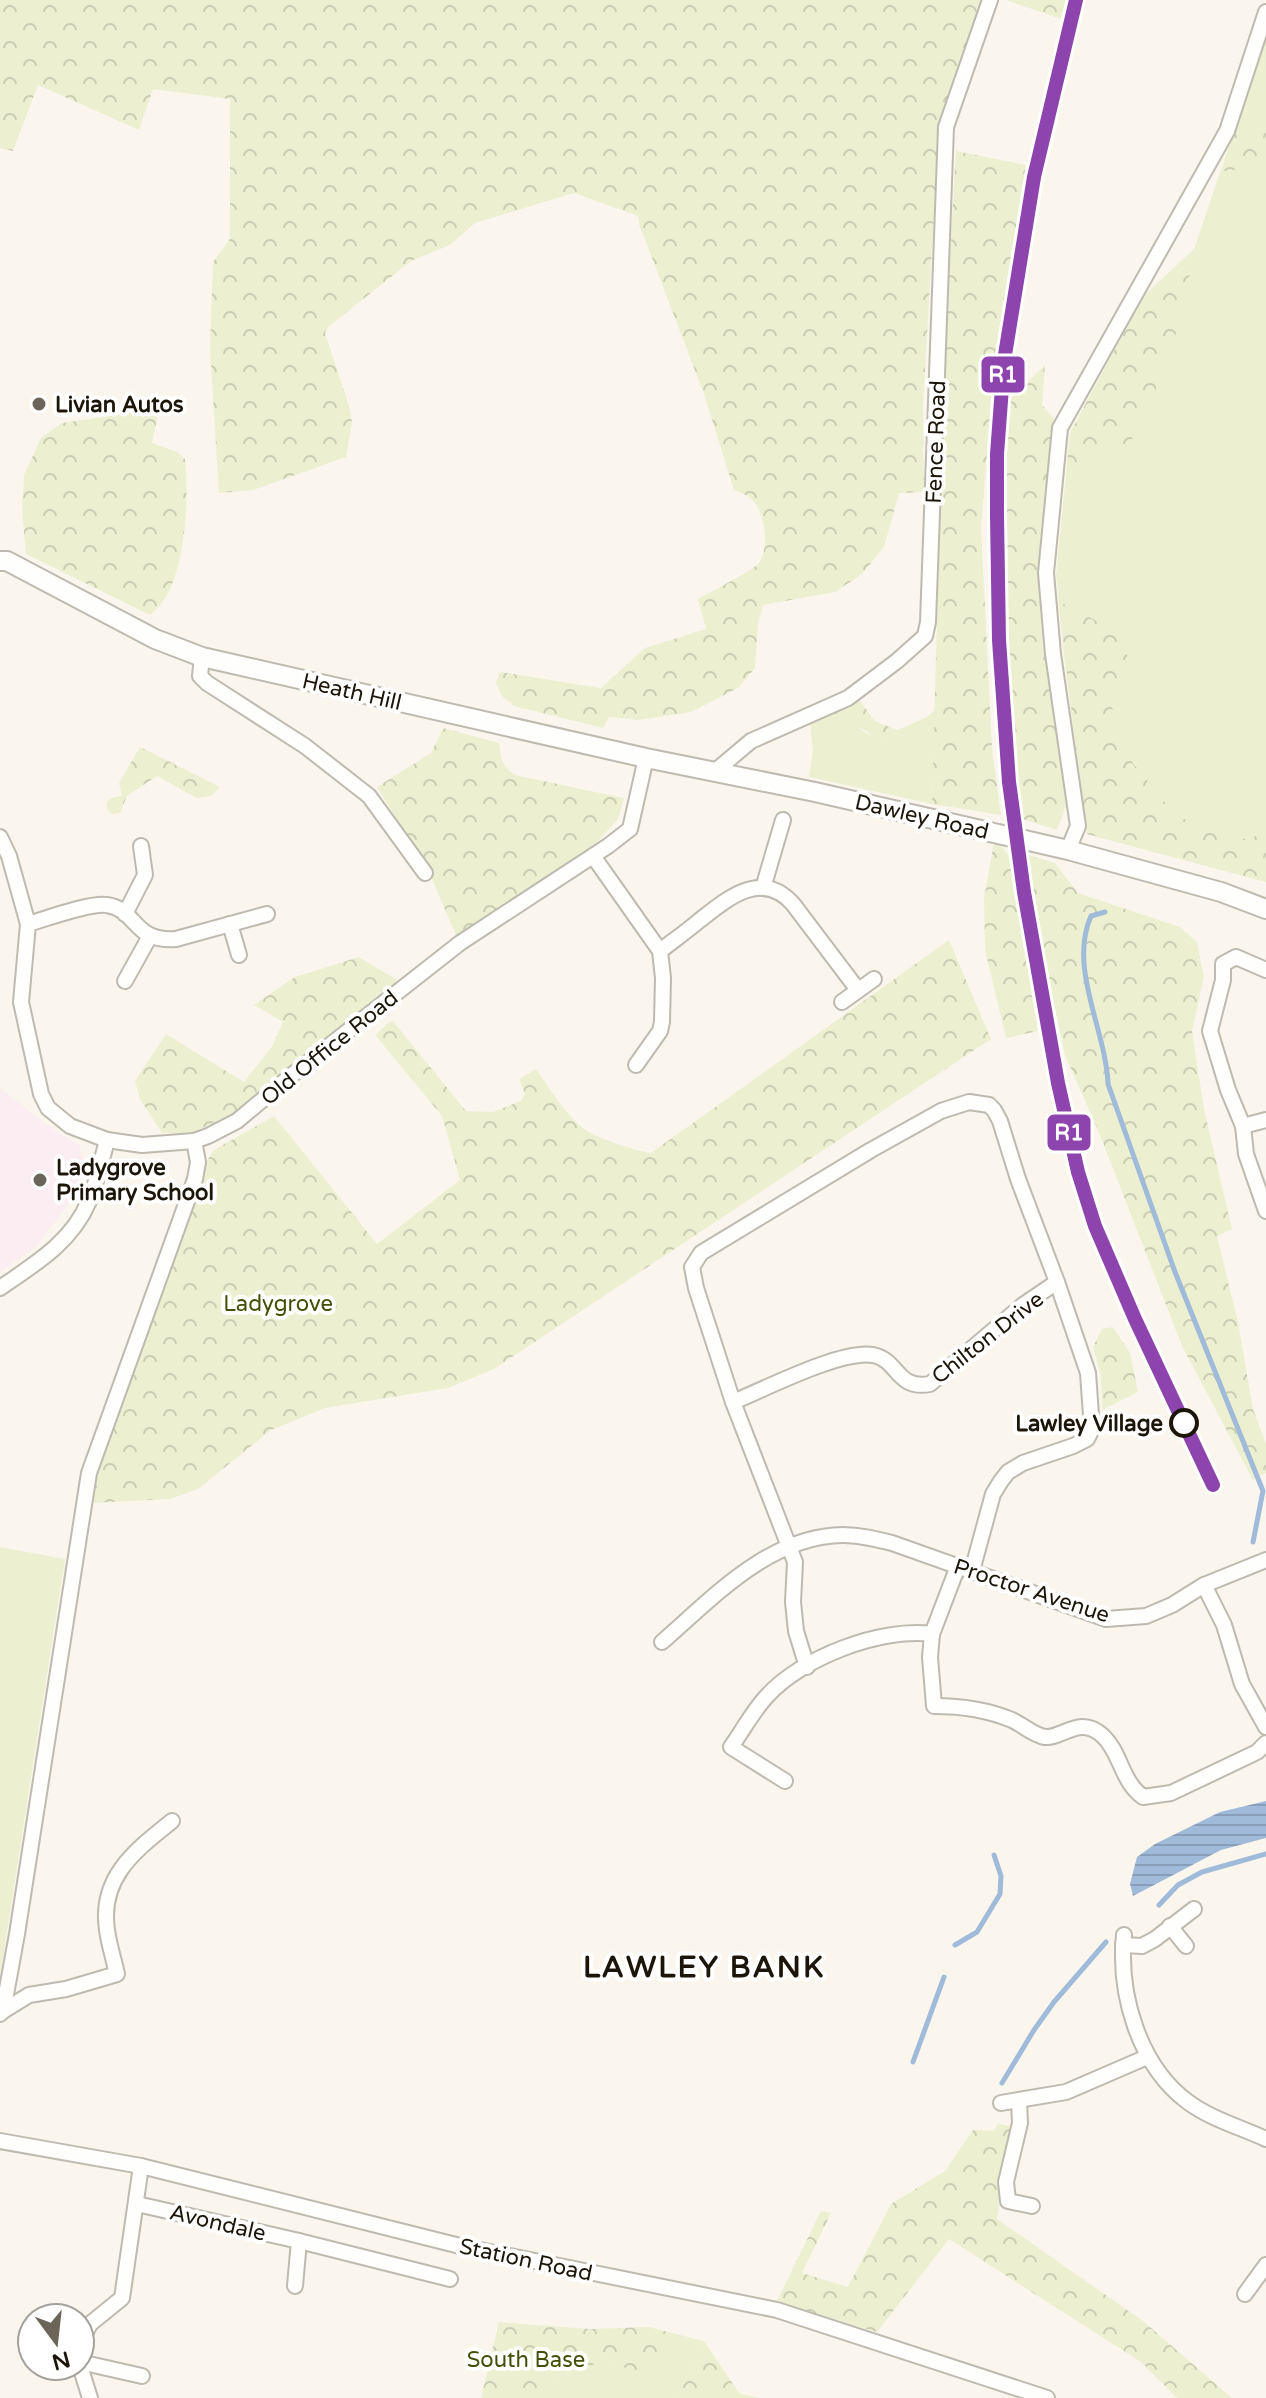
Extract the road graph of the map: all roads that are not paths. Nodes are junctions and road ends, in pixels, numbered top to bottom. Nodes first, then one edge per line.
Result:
1 (990, 0) edge
2 (1266, 12) edge
3 (2, 556) edge
4 (202, 657) junction
5 (646, 758) junction
6 (713, 773) junction
7 (783, 820) dead end
8 (0, 837) edge
9 (141, 846) dead end
10 (1068, 850) junction
11 (593, 856) junction
12 (425, 873) dead end
13 (763, 888) junction
14 (1266, 909) edge
15 (125, 914) junction
16 (267, 914) dead end
17 (28, 924) junction
18 (230, 924) junction
19 (150, 936) junction
20 (660, 951) junction
21 (239, 955) dead end
22 (1266, 970) edge
23 (874, 979) dead end
24 (125, 981) dead end
25 (858, 990) junction
26 (842, 1002) dead end
27 (636, 1065) dead end
28 (1266, 1120) edge
29 (1243, 1126) junction
30 (107, 1140) junction
31 (194, 1141) junction
32 (1266, 1211) edge
33 (1057, 1282) junction
34 (0, 1288) edge
35 (733, 1402) junction
36 (790, 1546) junction
37 (1266, 1560) edge
38 (965, 1569) junction
39 (1204, 1585) junction
40 (932, 1634) junction
41 (662, 1642) dead end
42 (807, 1667) junction
43 (1266, 1727) edge
44 (1266, 1743) edge
45 (785, 1781) dead end
46 (172, 1821) dead end
47 (1194, 1909) dead end
48 (1170, 1926) junction
49 (1186, 1946) dead end
50 (1, 2011) edge
51 (1147, 2057) junction
52 (1019, 2101) junction
53 (1001, 2103) dead end
54 (1265, 2137) edge
55 (0, 2141) edge
56 (141, 2166) junction
57 (137, 2204) junction
58 (1032, 2206) dead end
59 (299, 2241) junction
60 (1266, 2265) edge
61 (450, 2279) dead end
62 (295, 2286) dead end
63 (1245, 2294) dead end
64 (96, 2319) edge
65 (96, 2367) edge
66 (142, 2376) dead end
67 (1047, 2398) edge

1 - 6 street, Fence Road
2 - 10 street
3 - 4 street, Heath Hill
4 - 5 street, Heath Hill
4 - 12 street
5 - 6 street, Heath Hill
5 - 11 street, Old Office Road
6 - 10 street, Dawley Road
7 - 13 street
8 - 17 street
9 - 15 street
10 - 14 street, Dawley Road
11 - 20 street
11 - 31 street, Old Office Road
13 - 20 street
13 - 25 street
15 - 17 street
15 - 19 street
16 - 18 street
17 - 30 street, Old Office Road
18 - 19 street
18 - 21 street
19 - 24 street
20 - 27 street
22 - 29 street
23 - 25 street
25 - 26 street
28 - 29 street
29 - 32 street
30 - 31 street, Old Office Road
30 - 34 street
31 - 50 street
33 - 35 street, Chilton Drive
33 - 35 street
33 - 38 street, Chilton Drive
35 - 36 street
36 - 38 street, Proctor Avenue
36 - 41 street, Proctor Avenue
36 - 42 street
37 - 39 street, Proctor Avenue
38 - 39 street, Proctor Avenue
38 - 40 street, Chilton Drive
39 - 43 street
40 - 42 street
40 - 44 street
42 - 45 street
46 - 50 street
47 - 48 street
48 - 49 street
48 - 51 street
51 - 52 street
51 - 54 street
52 - 53 street
52 - 58 street
55 - 56 street, Station Road
56 - 57 street
56 - 67 street, Station Road
57 - 59 street, Avondale
57 - 64 street
59 - 61 street, Avondale
59 - 62 street
60 - 63 street
65 - 66 street

